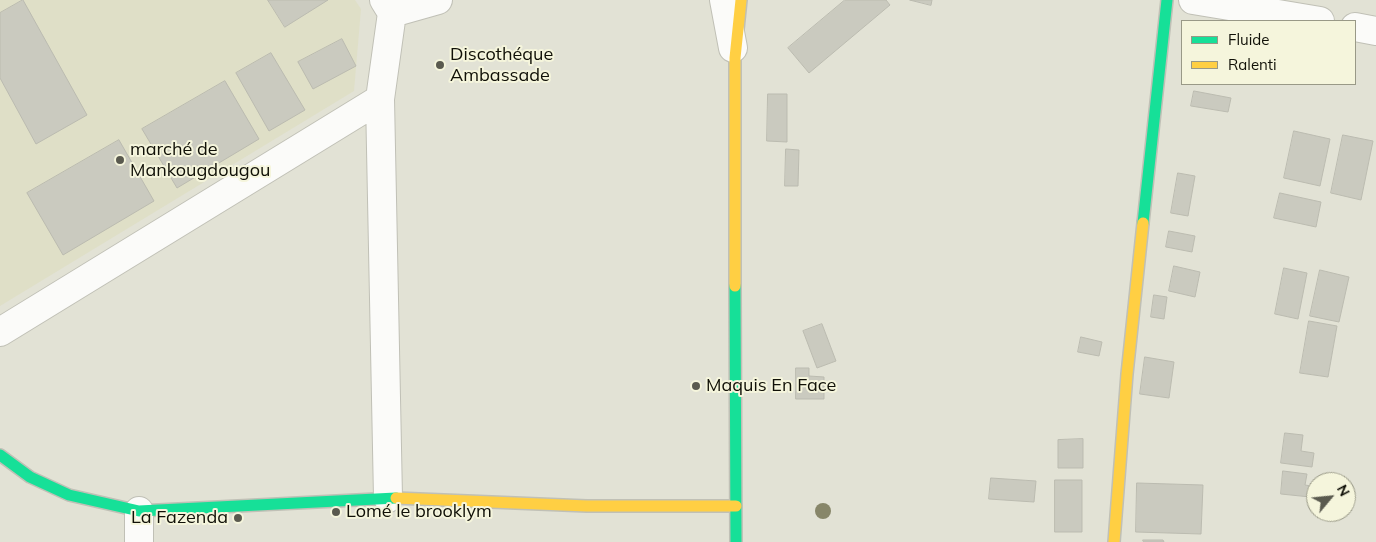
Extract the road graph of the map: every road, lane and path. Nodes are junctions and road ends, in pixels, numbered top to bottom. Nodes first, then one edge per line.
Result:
1 (438, 0) edge
2 (724, 0) edge
3 (741, 0) edge
4 (1167, 0) edge
5 (1193, 0) edge
6 (388, 7) edge
7 (1314, 20) edge
8 (1356, 27) edge
9 (1376, 31) edge
10 (735, 58) junction
11 (380, 100) junction
12 (0, 332) edge
13 (0, 455) edge
14 (388, 498) junction
15 (736, 506) junction
16 (139, 510) junction
17 (139, 542) edge
18 (736, 542) edge
19 (1114, 542) edge

1 - 6 street
2 - 10 street
3 - 10 street
4 - 19 street
5 - 7 street
6 - 11 street
8 - 9 street
10 - 15 street
11 - 12 street
11 - 14 street
13 - 16 street
14 - 15 street
14 - 16 street
15 - 18 street
16 - 17 street

